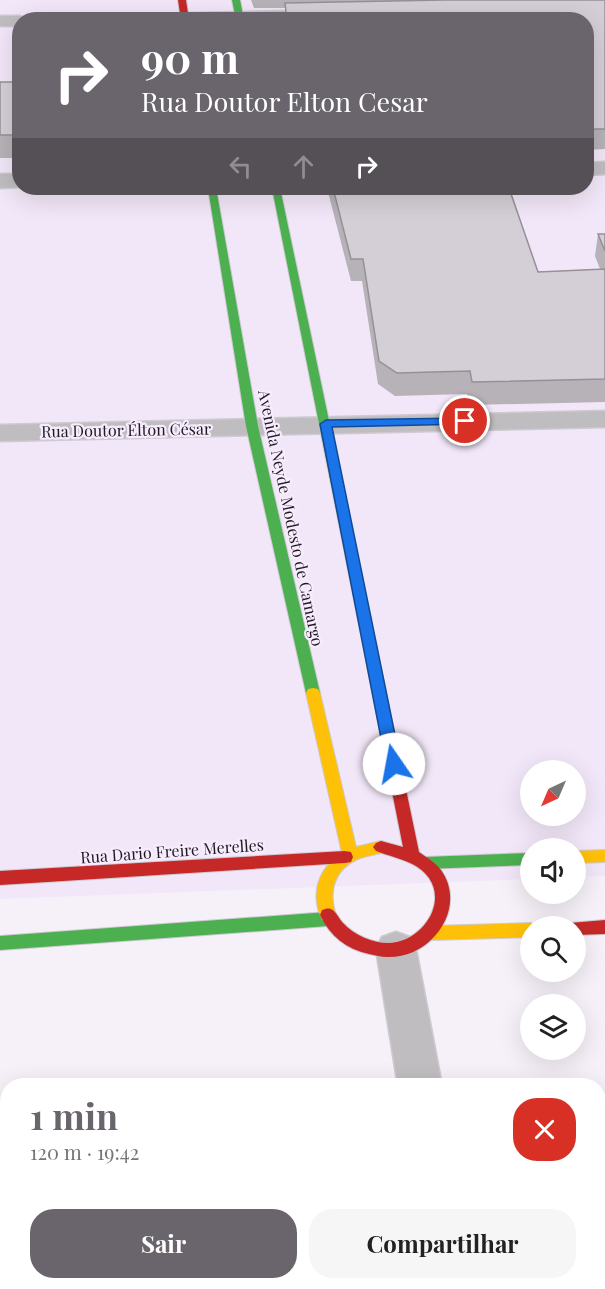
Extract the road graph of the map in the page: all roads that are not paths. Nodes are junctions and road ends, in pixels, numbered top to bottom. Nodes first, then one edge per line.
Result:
1 (213, 195) edge
2 (277, 195) edge
3 (605, 419) edge
4 (326, 424) junction
5 (252, 426) junction
6 (0, 433) edge
7 (412, 854) junction
8 (348, 855) junction
9 (605, 856) edge
10 (586, 857) edge
11 (520, 859) edge
12 (425, 862) junction
13 (0, 878) edge
14 (328, 919) junction
15 (605, 927) edge
16 (586, 928) edge
17 (520, 931) edge
18 (413, 941) junction
19 (0, 943) edge
20 (420, 1078) edge

1 - 5 street, Avenida Neyde Modesto de Camargo
2 - 4 street
3 - 4 street, Rua Doutor Élton César
4 - 5 street, Rua Doutor Élton César
4 - 7 street
5 - 6 street, Rua Doutor Élton César
5 - 8 street, Avenida Neyde Modesto de Camargo
7 - 8 street
7 - 12 street
8 - 13 street, Rua Dario Freire Merelles
8 - 14 street
9 - 10 street
11 - 12 street
12 - 18 street
14 - 18 street
14 - 19 street
15 - 16 street
17 - 18 street
18 - 20 street

